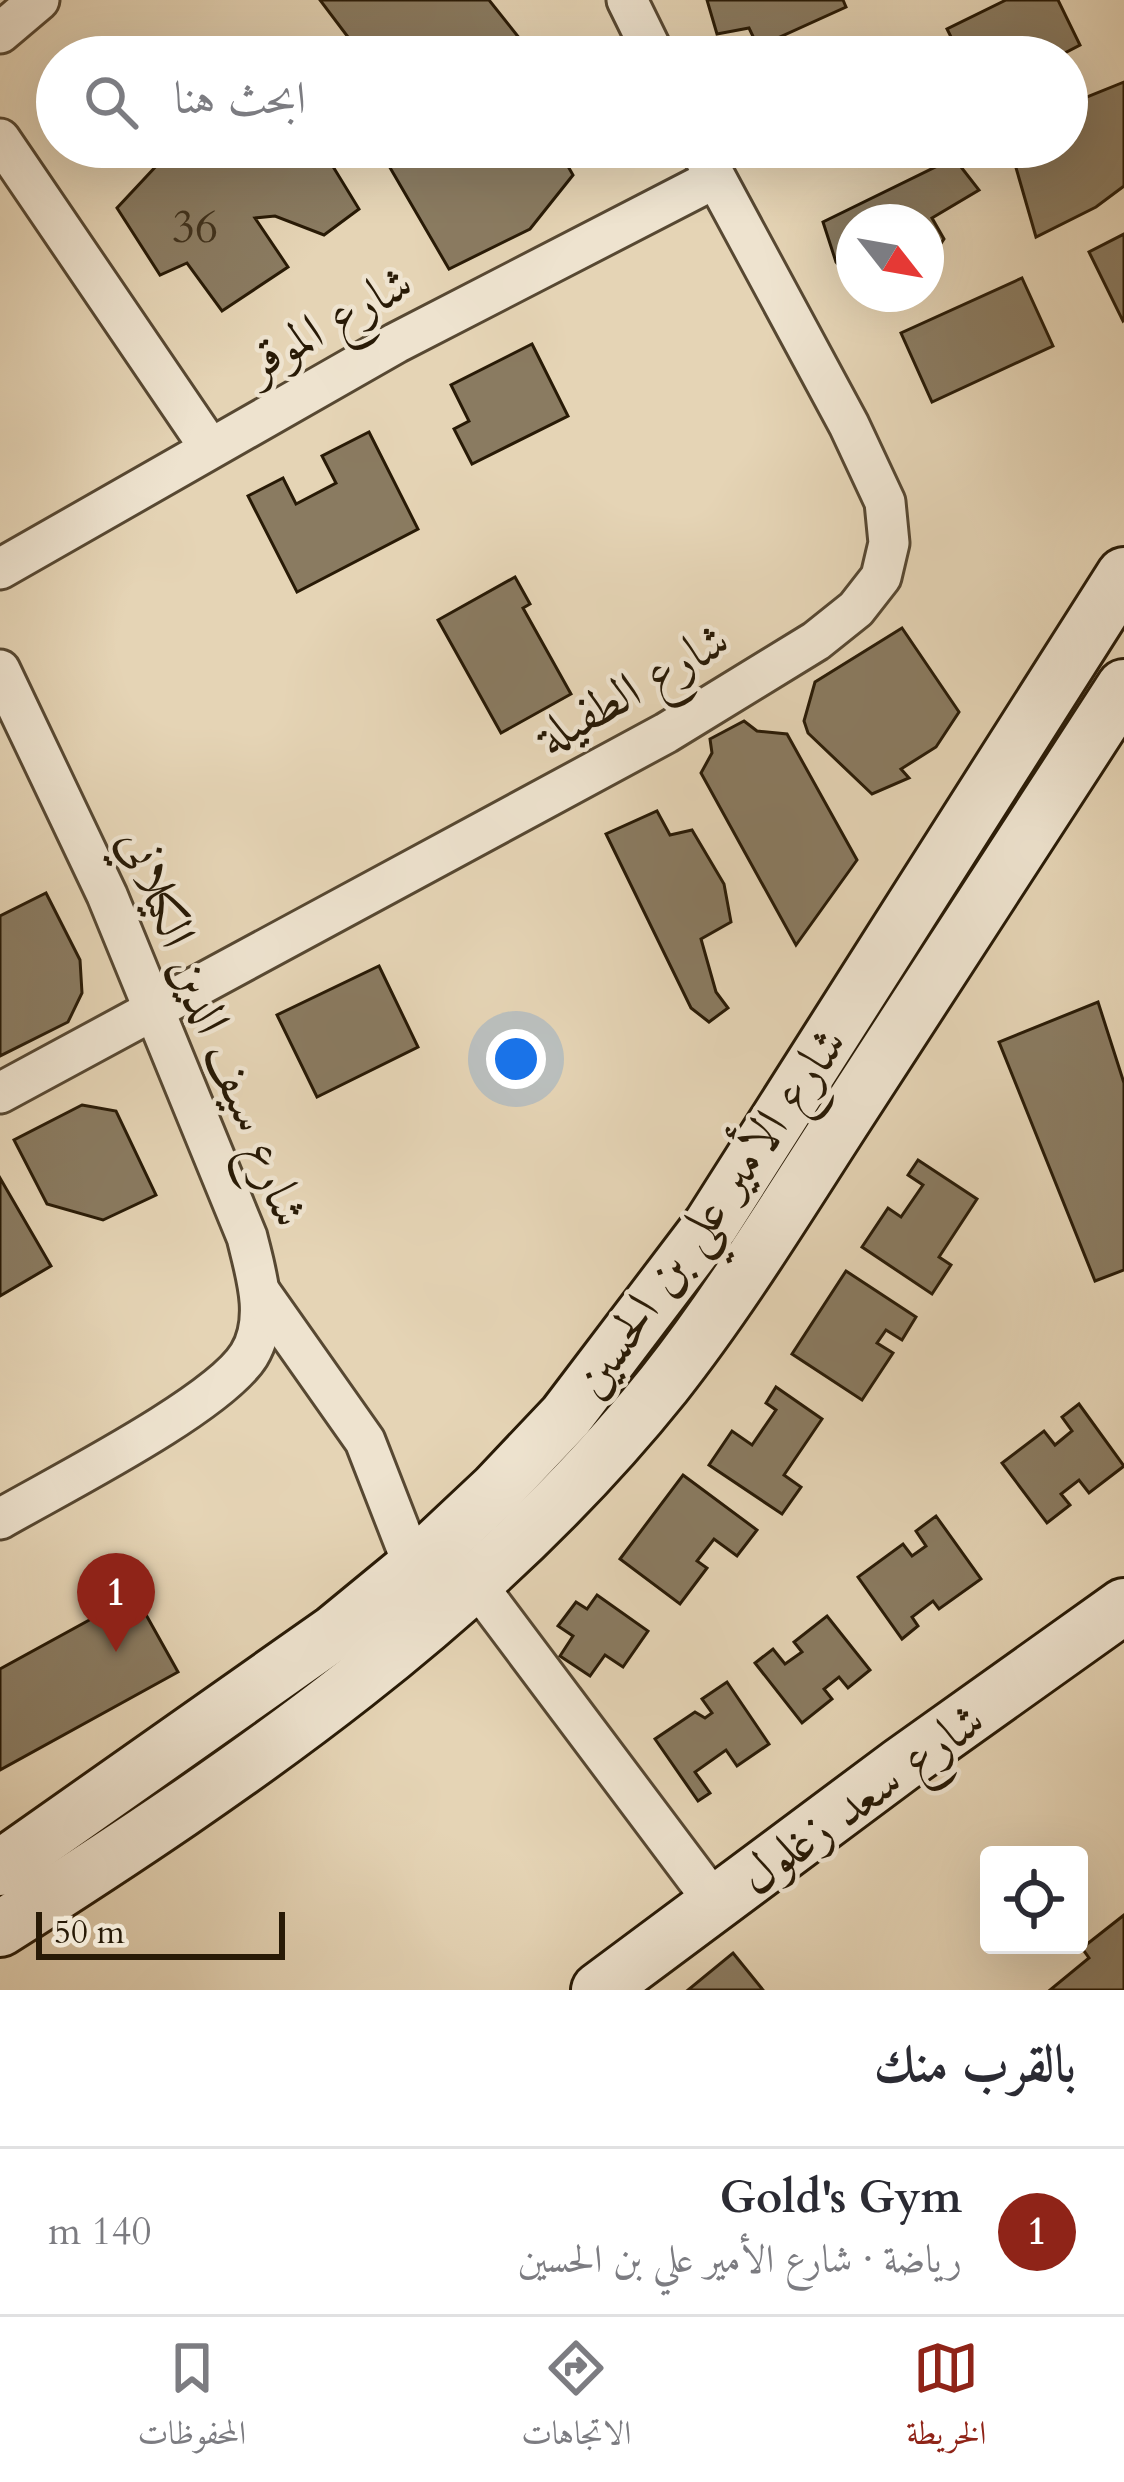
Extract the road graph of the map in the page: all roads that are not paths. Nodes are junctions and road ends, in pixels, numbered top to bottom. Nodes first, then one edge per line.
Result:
1 (627, 0) edge
2 (645, 36) edge
3 (0, 139) edge
4 (697, 168) edge
5 (709, 168) edge
6 (210, 448) junction
7 (0, 568) edge
8 (1124, 574) edge
9 (0, 670) edge
10 (1124, 687) edge
11 (153, 1013) junction
12 (0, 1093) edge
13 (260, 1292) junction
14 (0, 1519) edge
15 (414, 1567) junction
16 (476, 1584) junction
17 (1124, 1606) edge
18 (0, 1868) edge
19 (716, 1904) junction
20 (0, 1929) edge
21 (599, 1990) edge

1 - 2 street
3 - 6 street
4 - 6 street, شارع الموقر
5 - 11 street, شارع الطفيلة
6 - 7 street, شارع الموقر
8 - 15 main road, شارع الأمير علي بن الحسين
9 - 11 street, شارع سيف الدين الكيلاني
10 - 16 main road, شارع الأمير علي بن الحسين
11 - 12 street, شارع الطفيلة
11 - 13 street, شارع سيف الدين الكيلاني
13 - 14 street, شارع سيف الدين الكيلاني
13 - 15 street
15 - 18 main road, شارع الأمير علي بن الحسين
16 - 19 street
16 - 20 main road, شارع الأمير علي بن الحسين
17 - 19 main road, شارع سعد زغلول
19 - 21 main road, شارع سعد زغلول

